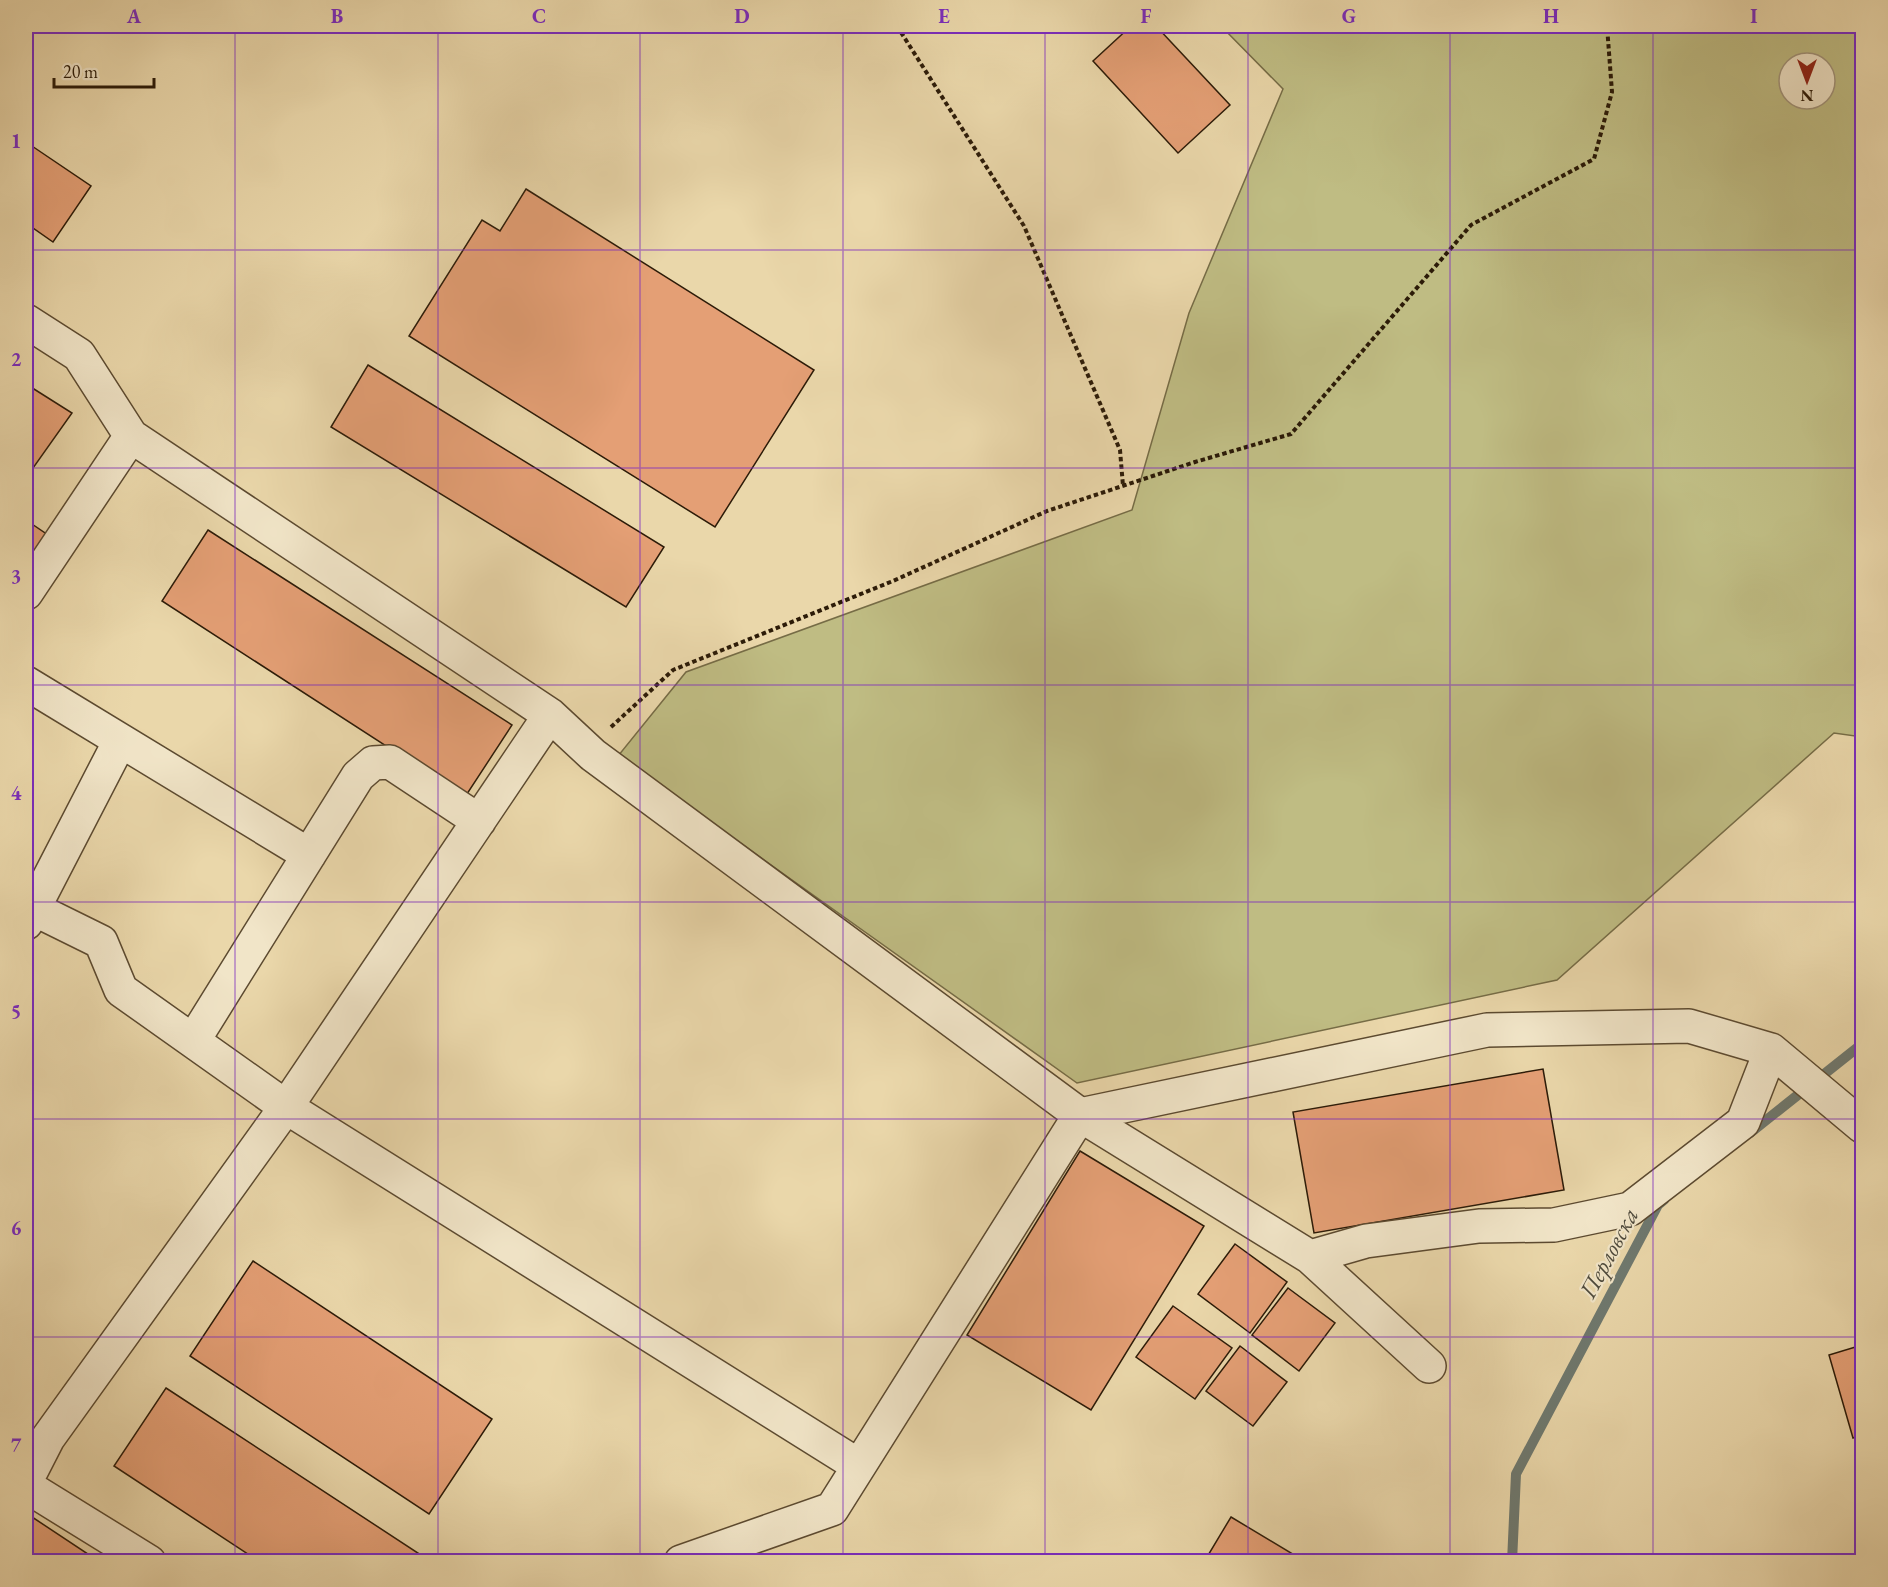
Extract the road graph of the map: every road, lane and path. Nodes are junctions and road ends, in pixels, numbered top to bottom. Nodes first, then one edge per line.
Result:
1 (897, 26) edge
2 (1607, 26) edge
3 (26, 321) edge
4 (131, 436) junction
5 (1123, 486) junction
6 (26, 593) edge
7 (26, 683) edge
8 (550, 715) junction
9 (120, 741) junction
10 (593, 754) junction
11 (479, 820) junction
12 (309, 855) junction
13 (28, 913) edge
14 (193, 1041) junction
15 (1771, 1050) junction
16 (286, 1107) junction
17 (1080, 1115) junction
18 (1863, 1126) edge
19 (1310, 1257) junction
20 (1429, 1366) dead end
21 (37, 1431) edge
22 (859, 1466) junction
23 (26, 1480) edge
24 (26, 1486) edge
25 (149, 1562) edge
26 (681, 1562) edge

1 - 5 path
2 - 5 path
3 - 4 street
4 - 6 street
4 - 8 street
5 - 10 path
7 - 9 street
8 - 10 street
8 - 11 street
9 - 12 street
9 - 13 street
10 - 17 street
11 - 12 street
11 - 16 street
12 - 14 street
13 - 14 street
14 - 16 street
15 - 17 street
15 - 18 street
15 - 19 street
16 - 21 street
16 - 22 street
17 - 19 street
17 - 22 street
19 - 20 street
21 - 23 street
22 - 26 street
24 - 25 street

